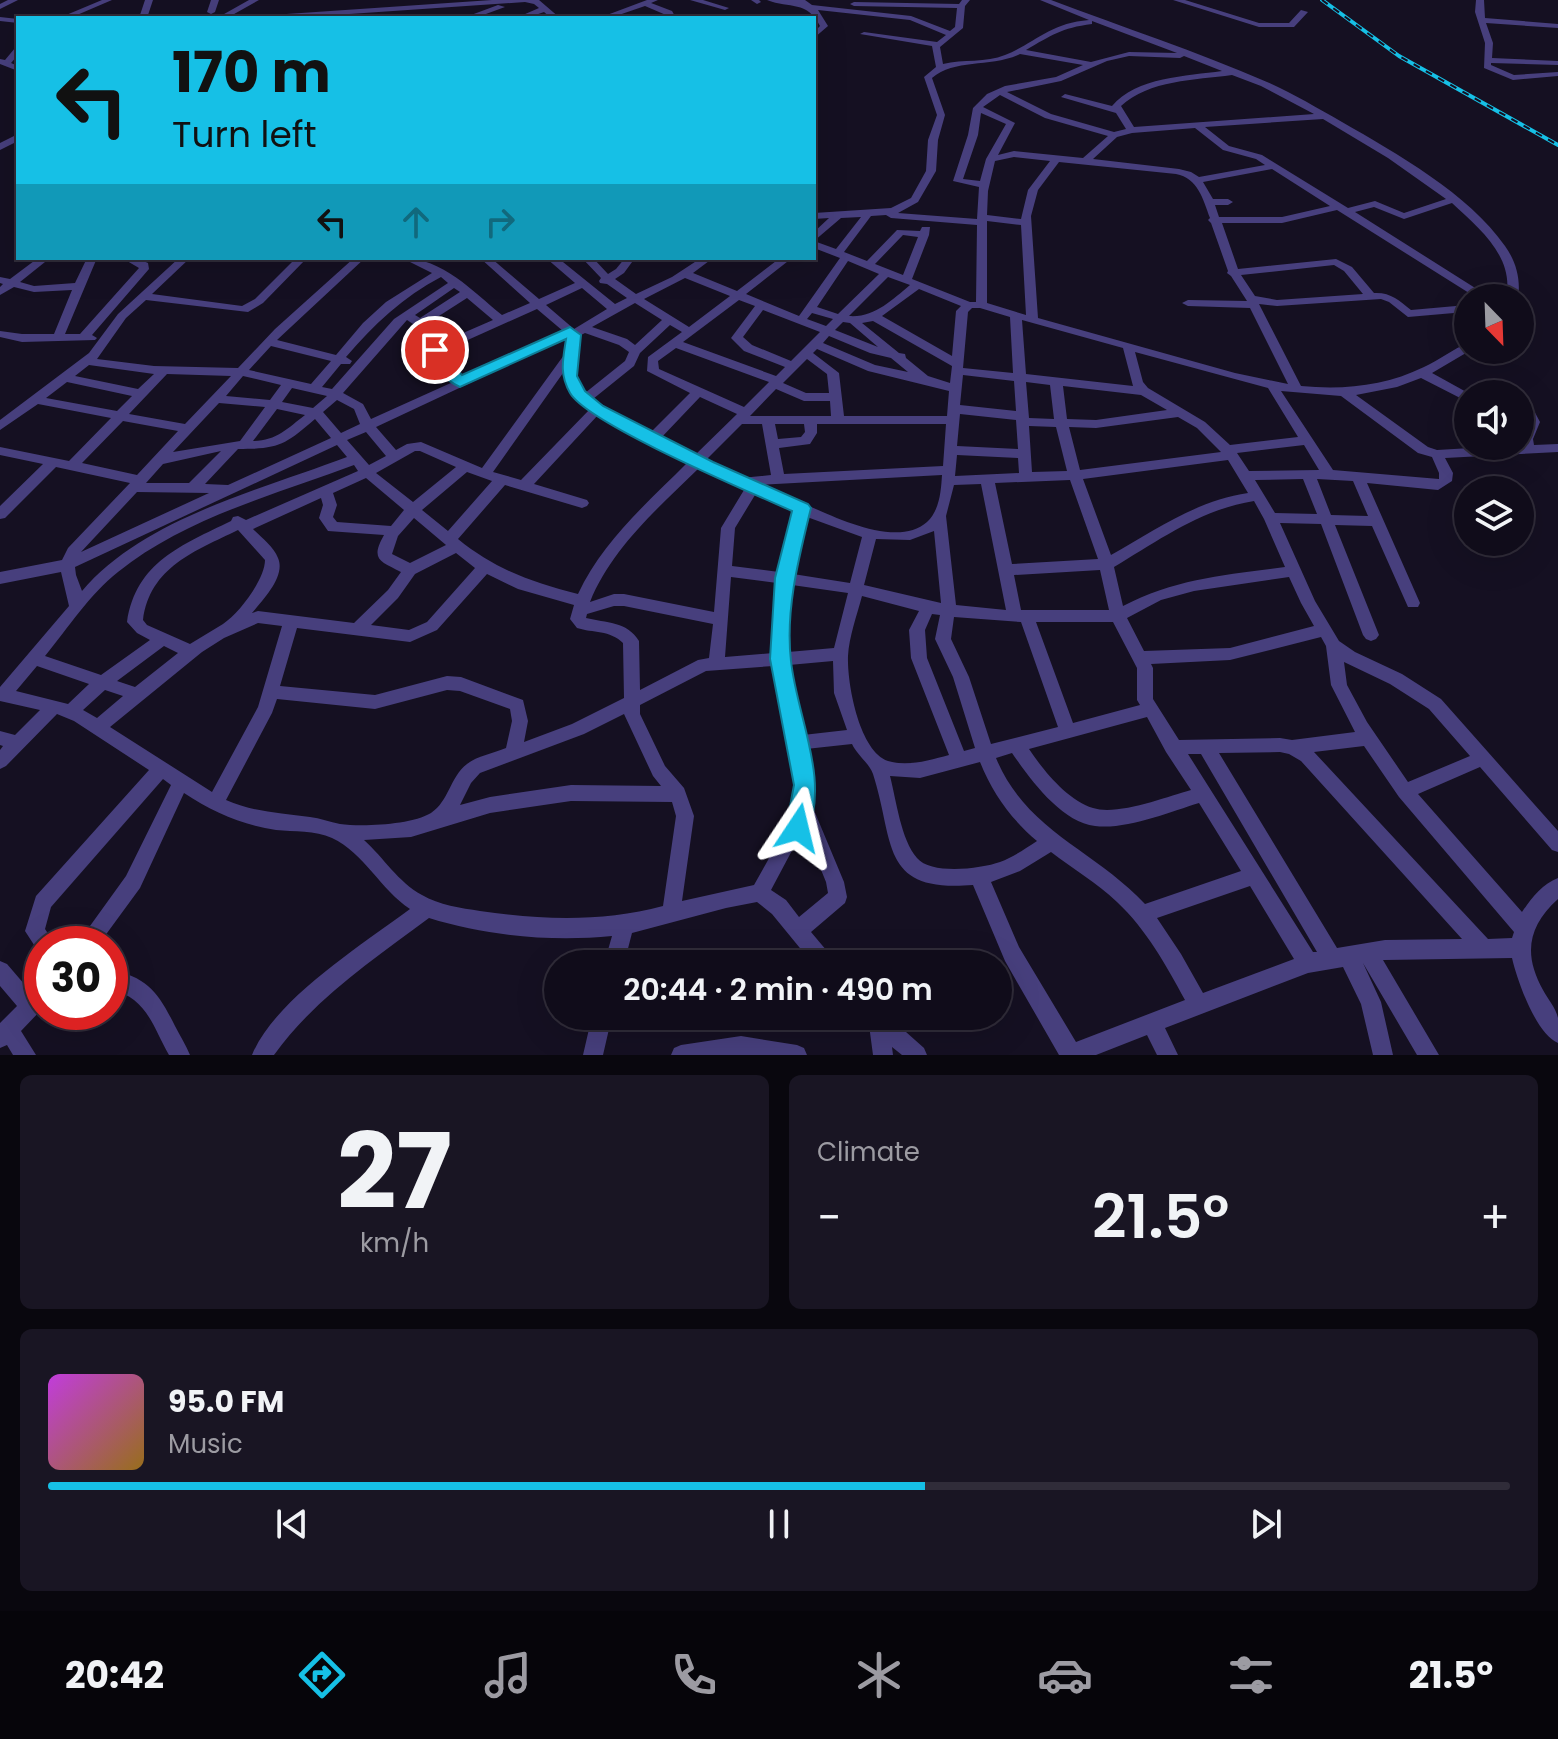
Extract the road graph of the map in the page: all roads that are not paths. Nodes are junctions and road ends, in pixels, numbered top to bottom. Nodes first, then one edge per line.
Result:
1 (14, 0) edge
2 (107, 0) edge
3 (215, 0) edge
4 (255, 0) edge
5 (264, 0) edge
6 (654, 0) edge
7 (694, 0) edge
8 (771, 0) edge
9 (1044, 0) edge
10 (1177, 0) edge
11 (1480, 0) edge
12 (517, 1) edge
13 (644, 3) junction
14 (804, 3) edge
15 (964, 3) edge
16 (844, 5) edge
17 (0, 7) edge
18 (725, 8) dead end
19 (545, 9) junction
20 (211, 12) dead end
21 (617, 12) junction
22 (1304, 12) dead end
23 (68, 16) edge
24 (225, 16) edge
25 (235, 16) edge
26 (305, 16) edge
27 (335, 16) edge
28 (473, 16) edge
29 (526, 16) edge
30 (554, 16) edge
31 (610, 16) edge
32 (627, 16) edge
33 (671, 16) edge
34 (1483, 20) junction
35 (1098, 22) junction
36 (824, 26) junction
37 (1558, 26) edge
38 (816, 34) edge
39 (864, 34) dead end
40 (951, 34) junction
41 (937, 44) junction
42 (1016, 51) junction
43 (1189, 56) junction
44 (1487, 60) junction
45 (1558, 63) edge
46 (1089, 64) junction
47 (940, 68) junction
48 (1232, 72) junction
49 (1558, 74) edge
50 (999, 91) junction
51 (1065, 97) dead end
52 (977, 108) junction
53 (1116, 110) junction
54 (1323, 116) junction
55 (1195, 124) junction
56 (1131, 130) junction
57 (1114, 135) junction
58 (1057, 158) junction
59 (991, 159) junction
60 (1085, 162) junction
61 (1273, 166) junction
62 (1198, 180) junction
63 (985, 185) junction
64 (1452, 200) junction
65 (1208, 202) junction
66 (1228, 202) dead end
67 (1341, 210) junction
68 (873, 214) junction
69 (838, 215) junction
70 (816, 216) edge
71 (930, 218) junction
72 (982, 220) junction
73 (1213, 220) junction
74 (1026, 222) junction
75 (924, 235) junction
76 (816, 236) edge
77 (816, 245) edge
78 (842, 256) junction
79 (43, 260) edge
80 (91, 260) edge
81 (132, 260) edge
82 (183, 260) edge
83 (300, 260) edge
84 (358, 260) edge
85 (412, 260) edge
86 (487, 260) edge
87 (553, 260) edge
88 (589, 260) edge
89 (628, 260) edge
90 (705, 260) edge
91 (784, 260) edge
92 (868, 266) junction
93 (441, 272) junction
94 (886, 273) junction
95 (1232, 273) junction
96 (685, 274) junction
97 (610, 278) junction
98 (0, 280) edge
99 (456, 282) junction
100 (912, 282) junction
101 (14, 283) junction
102 (1462, 284) edge
103 (1513, 284) edge
104 (77, 286) junction
105 (584, 286) junction
106 (0, 292) edge
107 (468, 292) junction
108 (735, 295) junction
109 (143, 296) junction
110 (636, 297) junction
111 (1371, 297) junction
112 (1252, 302) junction
113 (1188, 303) dead end
114 (536, 304) junction
115 (761, 305) junction
116 (975, 305) junction
117 (613, 308) junction
118 (810, 309) junction
119 (1454, 309) edge
120 (408, 315) junction
121 (873, 316) junction
122 (1016, 316) junction
123 (669, 319) junction
124 (841, 319) junction
125 (501, 320) junction
126 (802, 320) junction
127 (1032, 320) junction
128 (420, 323) junction
129 (855, 323) junction
130 (830, 330) junction
131 (688, 331) junction
132 (575, 332) junction
133 (0, 334) edge
134 (58, 338) junction
135 (83, 338) junction
136 (107, 338) junction
137 (269, 342) junction
138 (674, 343) junction
139 (1128, 346) junction
140 (811, 348) junction
141 (435, 350) junction
142 (635, 351) junction
143 (569, 356) junction
144 (1454, 356) edge
145 (901, 357) junction
146 (340, 359) junction
147 (87, 361) junction
148 (359, 364) junction
149 (793, 366) junction
150 (959, 368) junction
151 (164, 370) junction
152 (241, 372) junction
153 (1422, 373) junction
154 (67, 378) junction
155 (924, 379) junction
156 (1020, 379) junction
157 (460, 382) junction
158 (1056, 382) junction
159 (289, 383) junction
160 (776, 383) junction
161 (1271, 384) junction
162 (1296, 387) junction
163 (314, 389) junction
164 (957, 389) junction
165 (1454, 390) edge
166 (1144, 391) junction
167 (698, 392) junction
168 (1344, 392) junction
169 (141, 394) junction
170 (335, 394) junction
171 (837, 397) junction
172 (215, 399) junction
173 (585, 399) junction
174 (38, 400) junction
175 (274, 404) junction
176 (597, 409) junction
177 (1182, 412) junction
178 (317, 413) junction
179 (954, 414) junction
180 (119, 416) junction
181 (742, 417) junction
182 (1022, 419) junction
183 (768, 420) junction
184 (810, 420) junction
185 (838, 420) junction
186 (1061, 423) junction
187 (367, 425) junction
188 (0, 426) edge
189 (188, 429) junction
190 (338, 438) junction
191 (652, 439) junction
192 (1306, 440) junction
193 (240, 444) junction
194 (772, 444) junction
195 (1558, 448) edge
196 (1534, 449) edge
197 (951, 450) junction
198 (0, 451) edge
199 (1230, 453) junction
200 (1454, 453) edge
201 (1025, 454) junction
202 (1437, 454) junction
203 (394, 457) junction
204 (356, 459) junction
205 (159, 460) junction
206 (696, 461) junction
207 (53, 462) junction
208 (72, 466) junction
209 (465, 466) junction
210 (367, 472) junction
211 (484, 474) junction
212 (1308, 474) junction
213 (1329, 474) junction
214 (948, 475) junction
215 (1075, 475) junction
216 (1246, 476) junction
217 (1358, 477) junction
218 (1026, 478) junction
219 (502, 479) junction
220 (778, 479) junction
221 (987, 479) junction
222 (137, 483) junction
223 (747, 484) junction
224 (525, 485) junction
225 (193, 488) junction
226 (229, 489) junction
227 (326, 490) junction
228 (1258, 496) junction
229 (582, 503) dead end
230 (802, 508) junction
231 (227, 509) junction
232 (2, 510) edge
233 (412, 510) junction
234 (940, 517) junction
235 (1271, 518) junction
236 (1325, 518) junction
237 (1377, 521) junction
238 (242, 525) junction
239 (396, 531) junction
240 (870, 533) junction
241 (453, 543) junction
242 (1107, 564) junction
243 (67, 565) junction
244 (485, 567) junction
245 (410, 570) junction
246 (723, 570) junction
247 (1006, 570) junction
248 (1294, 571) junction
249 (0, 578) edge
250 (785, 578) junction
251 (856, 589) junction
252 (1413, 603) dead end
253 (580, 606) junction
254 (77, 607) junction
255 (928, 608) junction
256 (949, 611) junction
257 (1020, 615) junction
258 (1118, 616) junction
259 (720, 619) junction
260 (291, 621) junction
261 (235, 622) junction
262 (356, 630) junction
263 (1371, 635) dead end
264 (1329, 637) junction
265 (163, 639) junction
266 (192, 652) junction
267 (840, 654) junction
268 (1142, 658) junction
269 (35, 659) junction
270 (780, 659) junction
271 (717, 662) junction
272 (103, 682) junction
273 (271, 692) junction
274 (2, 694) edge
275 (139, 695) junction
276 (630, 701) junction
277 (62, 709) junction
278 (1149, 710) junction
279 (98, 727) junction
280 (1068, 732) junction
281 (857, 736) junction
282 (0, 738) edge
283 (1369, 738) junction
284 (18, 743) junction
285 (797, 743) junction
286 (1017, 746) junction
287 (1172, 747) junction
288 (1206, 747) junction
289 (1292, 747) junction
290 (514, 753) junction
291 (987, 754) junction
292 (1484, 758) junction
293 (959, 760) junction
294 (0, 761) edge
295 (879, 766) junction
296 (161, 769) junction
297 (659, 771) junction
298 (181, 782) junction
299 (1405, 791) junction
300 (651, 794) junction
301 (678, 794) junction
302 (1202, 794) junction
303 (215, 804) junction
304 (804, 806) junction
305 (435, 820) junction
306 (339, 832) junction
307 (1051, 842) junction
308 (1558, 844) edge
309 (1254, 876) junction
310 (980, 879) junction
311 (1558, 887) edge
312 (759, 893) junction
313 (427, 908) junction
314 (671, 914) junction
315 (1142, 914) junction
316 (624, 925) junction
317 (36, 926) edge
318 (100, 926) edge
319 (1522, 927) junction
320 (798, 930) junction
321 (1483, 948) junction
322 (1519, 948) junction
323 (618, 950) edge
324 (814, 950) edge
325 (1349, 955) junction
326 (1308, 963) junction
327 (0, 971) edge
328 (128, 985) edge
329 (24, 990) edge
330 (1199, 1005) junction
331 (24, 1014) edge
332 (1151, 1023) junction
333 (599, 1030) edge
334 (878, 1030) edge
335 (889, 1030) edge
336 (1558, 1033) edge
337 (4, 1034) edge
338 (26, 1055) edge
339 (180, 1055) edge
340 (262, 1055) edge
341 (593, 1055) edge
342 (681, 1055) edge
343 (797, 1055) edge
344 (883, 1055) edge
345 (917, 1055) edge
346 (1071, 1055) edge
347 (1168, 1055) edge
348 (1383, 1055) edge
349 (1429, 1055) edge

1 - 17 street
2 - 23 street
3 - 20 street
4 - 24 street
5 - 25 street
6 - 13 street
7 - 18 street
8 - 14 street
9 - 35 street
10 - 22 street
11 - 34 street
12 - 19 street
12 - 27 street
12 - 28 street
13 - 21 street
13 - 33 street
14 - 16 street
14 - 36 street
15 - 16 street
15 - 40 street
16 - 36 street
16 - 40 street
19 - 29 street
19 - 30 street
21 - 31 street
21 - 32 street
26 - 27 street
34 - 37 street
34 - 44 street
35 - 42 street
35 - 43 street
36 - 38 street
39 - 41 street
40 - 41 street
41 - 47 street
42 - 46 street
42 - 47 street
43 - 46 street
43 - 48 street
44 - 45 street
44 - 49 street
46 - 50 street
47 - 68 street
48 - 53 street
48 - 54 street
50 - 52 street
50 - 57 street
51 - 53 street
52 - 59 street
52 - 63 street
53 - 56 street
54 - 55 street
54 - 64 street
55 - 56 street
55 - 61 street
56 - 57 street
57 - 60 street
58 - 59 street
58 - 60 street
58 - 74 street
59 - 63 street
60 - 62 street
61 - 62 street
61 - 67 street
62 - 65 street
63 - 72 street
64 - 67 street
64 - 103 street
65 - 66 street
65 - 73 street
67 - 73 street
67 - 102 street
68 - 69 street
68 - 71 street
68 - 78 street
69 - 70 street
69 - 76 street
71 - 72 street
71 - 75 street
72 - 74 street
72 - 116 street
73 - 95 street
74 - 127 street
75 - 92 street
75 - 100 street
77 - 78 street
78 - 92 street
78 - 118 street
79 - 101 street
80 - 104 street
81 - 135 street
82 - 109 street
83 - 109 street
84 - 137 street
85 - 93 street
86 - 114 street
87 - 105 street
88 - 97 street
89 - 97 street
90 - 96 street
91 - 108 street
92 - 94 street
93 - 99 street
93 - 146 street
94 - 100 street
94 - 124 street
95 - 111 street
95 - 112 street
96 - 108 street
96 - 110 street
97 - 105 street
97 - 110 street
98 - 101 street
99 - 107 street
99 - 120 street
100 - 116 street
100 - 121 street
101 - 104 street
101 - 106 street
104 - 134 street
105 - 114 street
105 - 117 street
107 - 125 street
107 - 128 street
108 - 115 street
108 - 131 street
109 - 136 street
110 - 117 street
110 - 123 street
111 - 112 street
111 - 119 street
112 - 113 street
112 - 162 street
114 - 125 street
114 - 132 street
115 - 126 street
115 - 149 street
116 - 122 street
116 - 150 street
117 - 132 street
118 - 124 street
118 - 126 street
120 - 128 street
120 - 148 street
121 - 129 street
121 - 150 street
122 - 127 street
122 - 156 street
123 - 131 street
123 - 142 street
124 - 129 street
124 - 130 street
125 - 141 street
126 - 130 street
127 - 139 street
128 - 141 street
129 - 145 street
130 - 140 street
130 - 145 street
131 - 138 street
132 - 142 street
132 - 143 street
132 - 157 street
133 - 134 street
134 - 135 street
135 - 136 street
136 - 147 street
137 - 146 street
137 - 152 street
138 - 160 street
138 - 167 street
139 - 161 street
139 - 166 street
140 - 149 street
140 - 155 street
140 - 171 street
141 - 157 street
142 - 173 street
143 - 173 street
143 - 211 street
144 - 153 street
145 - 155 street
146 - 148 street
146 - 163 street
147 - 151 street
147 - 154 street
148 - 170 street
149 - 160 street
150 - 156 street
150 - 164 street
151 - 152 street
151 - 169 street
152 - 159 street
152 - 172 street
153 - 165 street
153 - 168 street
154 - 169 street
154 - 174 street
155 - 164 street
156 - 158 street
156 - 182 street
157 - 187 street
158 - 166 street
158 - 186 street
159 - 163 street
159 - 175 street
160 - 171 street
160 - 181 street
161 - 162 street
161 - 192 street
162 - 168 street
163 - 170 street
164 - 179 street
166 - 177 street
167 - 181 street
167 - 191 street
168 - 202 street
169 - 180 street
170 - 178 street
170 - 187 street
171 - 185 street
172 - 175 street
172 - 189 street
173 - 176 street
174 - 180 street
174 - 188 street
175 - 178 street
175 - 193 street
176 - 191 street
176 - 224 street
177 - 186 street
177 - 199 street
178 - 190 street
178 - 193 street
179 - 182 street
179 - 185 street
179 - 197 street
180 - 189 street
180 - 208 street
181 - 183 street
181 - 206 street
182 - 186 street
182 - 201 street
183 - 184 street
183 - 194 street
184 - 185 street
184 - 194 street
186 - 215 street
187 - 190 street
187 - 203 street
189 - 205 street
190 - 204 street
190 - 226 street
191 - 206 street
192 - 199 street
192 - 213 street
193 - 205 street
193 - 225 street
194 - 220 street
195 - 196 street
197 - 201 street
197 - 214 street
198 - 207 street
199 - 215 street
199 - 216 street
200 - 202 street
201 - 218 street
202 - 217 street
203 - 209 street
203 - 210 street
204 - 210 street
204 - 231 street
205 - 222 street
206 - 223 street
206 - 253 street
207 - 208 street
207 - 232 street
208 - 222 street
209 - 211 street
209 - 233 street
210 - 227 street
210 - 233 street
211 - 219 street
212 - 213 street
212 - 216 street
212 - 236 street
213 - 217 street
214 - 220 street
214 - 221 street
214 - 234 street
215 - 218 street
215 - 242 street
216 - 228 street
217 - 237 street
218 - 221 street
219 - 224 street
219 - 241 street
220 - 223 street
221 - 247 street
222 - 225 street
222 - 243 street
223 - 230 street
223 - 246 street
224 - 229 street
225 - 226 street
226 - 243 street
227 - 238 street
227 - 239 street
228 - 235 street
228 - 242 street
230 - 240 street
230 - 250 street
231 - 238 street
231 - 254 street
233 - 239 street
233 - 241 street
234 - 240 street
234 - 256 street
235 - 236 street
235 - 248 street
236 - 237 street
236 - 263 street
237 - 252 street
238 - 261 street
238 - 265 street
239 - 245 street
240 - 251 street
241 - 244 street
241 - 245 street
242 - 247 street
242 - 258 street
243 - 249 street
243 - 254 street
244 - 253 street
244 - 262 street
245 - 262 street
246 - 250 street
246 - 259 street
247 - 257 street
248 - 258 street
248 - 264 street
250 - 251 street
250 - 270 street
251 - 255 street
251 - 267 street
253 - 259 street
253 - 276 street
254 - 269 street
255 - 256 street
255 - 293 street
256 - 257 street
256 - 291 street
257 - 258 street
257 - 280 street
258 - 268 street
259 - 271 street
260 - 261 street
260 - 262 street
260 - 273 street
261 - 266 street
264 - 268 street
264 - 283 street
264 - 292 street
265 - 266 street
265 - 272 street
266 - 275 street
267 - 270 street
267 - 281 street
268 - 278 street
269 - 272 street
269 - 274 street
270 - 271 street
270 - 285 street
271 - 276 street
272 - 275 street
272 - 277 street
273 - 290 street
273 - 303 street
274 - 277 street
275 - 279 street
276 - 290 street
276 - 297 street
277 - 279 street
277 - 284 street
278 - 280 street
278 - 287 street
279 - 296 street
280 - 286 street
281 - 285 street
281 - 295 street
282 - 284 street
283 - 289 street
283 - 299 street
284 - 294 street
285 - 304 street
286 - 291 street
286 - 302 street
287 - 288 street
287 - 302 street
288 - 289 street
288 - 325 street
289 - 321 street
290 - 305 street
291 - 293 street
291 - 307 street
292 - 299 street
292 - 308 street
293 - 295 street
295 - 310 street
296 - 298 street
296 - 317 street
297 - 300 street
297 - 301 street
298 - 303 street
298 - 318 street
299 - 319 street
300 - 301 street
300 - 305 street
301 - 314 street
302 - 309 street
303 - 306 street
304 - 312 street
304 - 320 street
305 - 306 street
306 - 313 street
307 - 310 street
307 - 315 street
309 - 315 street
309 - 326 street
310 - 346 street
311 - 319 street
312 - 314 street
312 - 320 street
313 - 316 street
313 - 340 street
314 - 316 street
315 - 330 street
316 - 323 street
319 - 322 street
320 - 324 street
321 - 322 street
321 - 325 street
322 - 336 street
325 - 326 street
325 - 348 street
325 - 349 street
326 - 330 street
327 - 329 street
328 - 339 street
330 - 332 street
331 - 337 street
332 - 346 street
332 - 347 street
333 - 341 street
334 - 344 street
335 - 345 street
337 - 338 street
342 - 343 street

